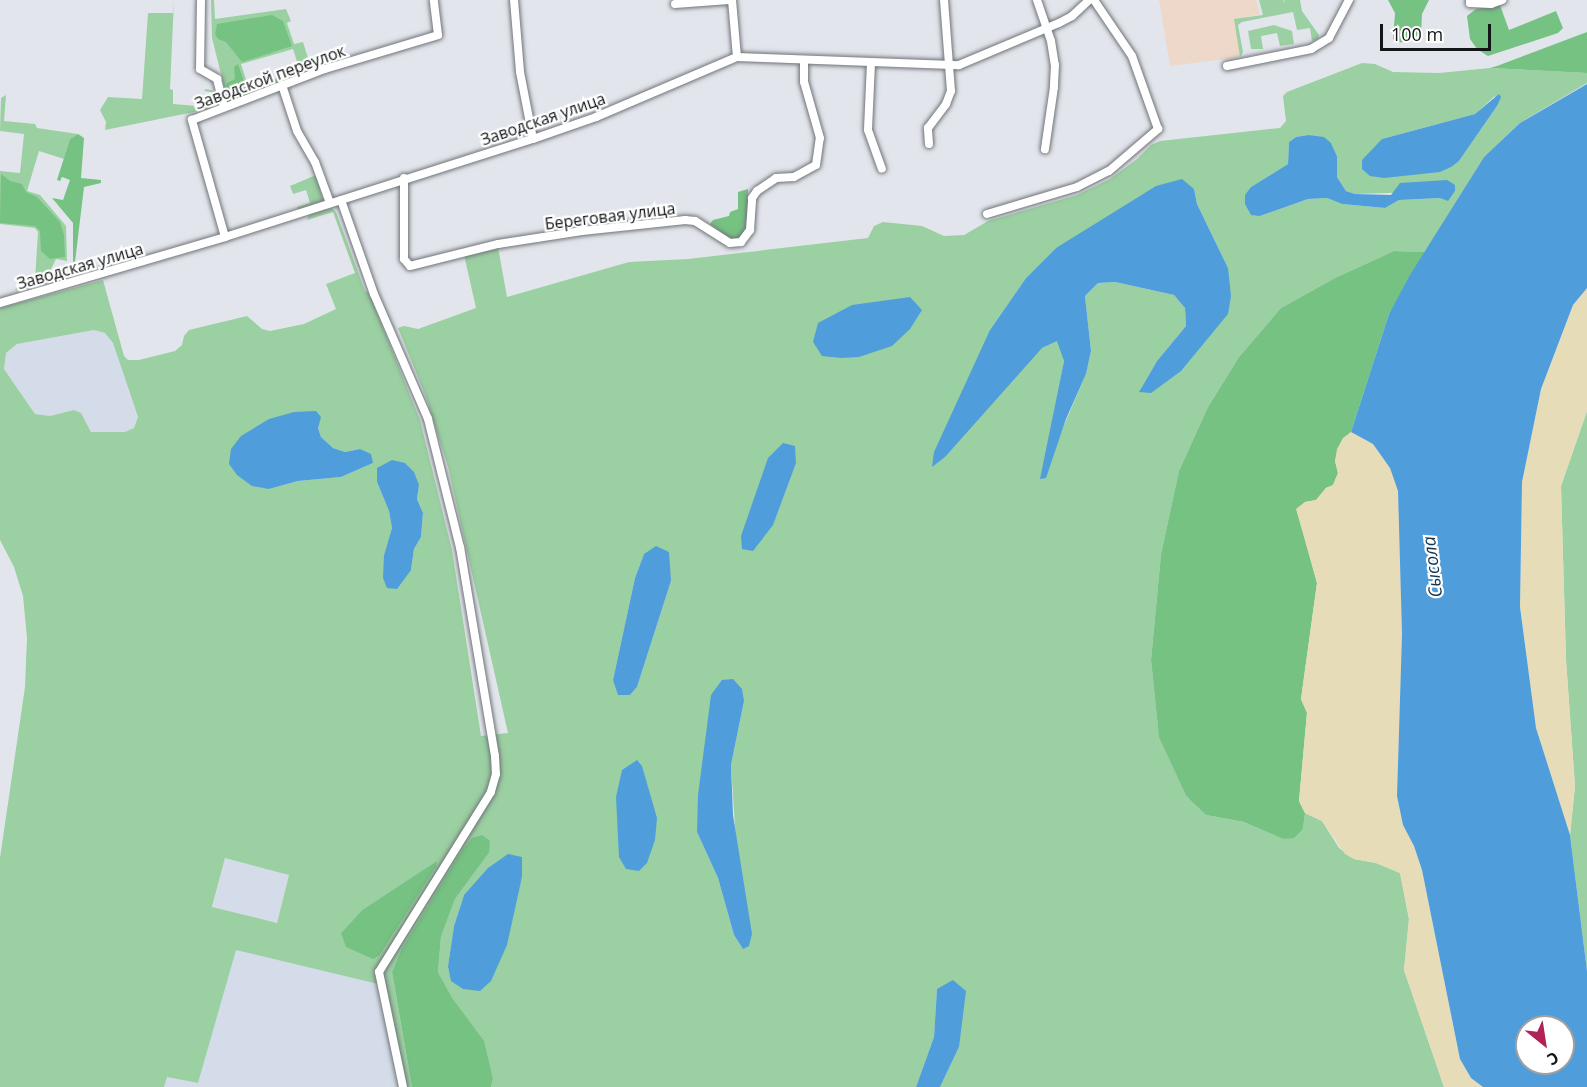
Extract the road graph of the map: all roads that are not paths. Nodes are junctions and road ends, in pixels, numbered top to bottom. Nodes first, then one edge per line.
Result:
1 (201, 0) edge
2 (434, 0) edge
3 (514, 0) edge
4 (730, 0) edge
5 (944, 0) edge
6 (1036, 0) edge
7 (1089, 0) edge
8 (1094, 0) edge
9 (1349, 0) edge
10 (1502, 0) edge
11 (1470, 2) edge
12 (675, 4) dead end
13 (1046, 28) junction
14 (737, 57) junction
15 (804, 60) junction
16 (871, 63) junction
17 (1227, 66) dead end
18 (951, 67) junction
19 (282, 85) junction
20 (224, 107) junction
21 (533, 139) junction
22 (929, 144) dead end
23 (1045, 149) dead end
24 (882, 169) dead end
25 (404, 178) junction
26 (341, 200) junction
27 (330, 203) junction
28 (987, 214) dead end
29 (225, 237) junction
30 (0, 303) edge
31 (404, 1087) edge

1 - 20 street
2 - 19 street, Заводской переулок
3 - 21 street
4 - 12 street
4 - 14 street
5 - 18 street
6 - 13 street
7 - 13 street, Заводская улица
8 - 28 street
9 - 17 street
10 - 11 street
13 - 18 street, Заводская улица
13 - 23 street
14 - 15 street, Заводская улица
14 - 21 street, Заводская улица
15 - 16 street, Заводская улица
15 - 25 street, Береговая улица
16 - 18 street, Заводская улица
16 - 24 street
18 - 22 street
19 - 20 street, Заводской переулок
19 - 27 street
20 - 29 street, Заводской переулок
21 - 25 street, Заводская улица
25 - 26 street, Заводская улица
26 - 27 street, Заводская улица
26 - 31 street
27 - 29 street, Заводская улица
29 - 30 street, Заводская улица

